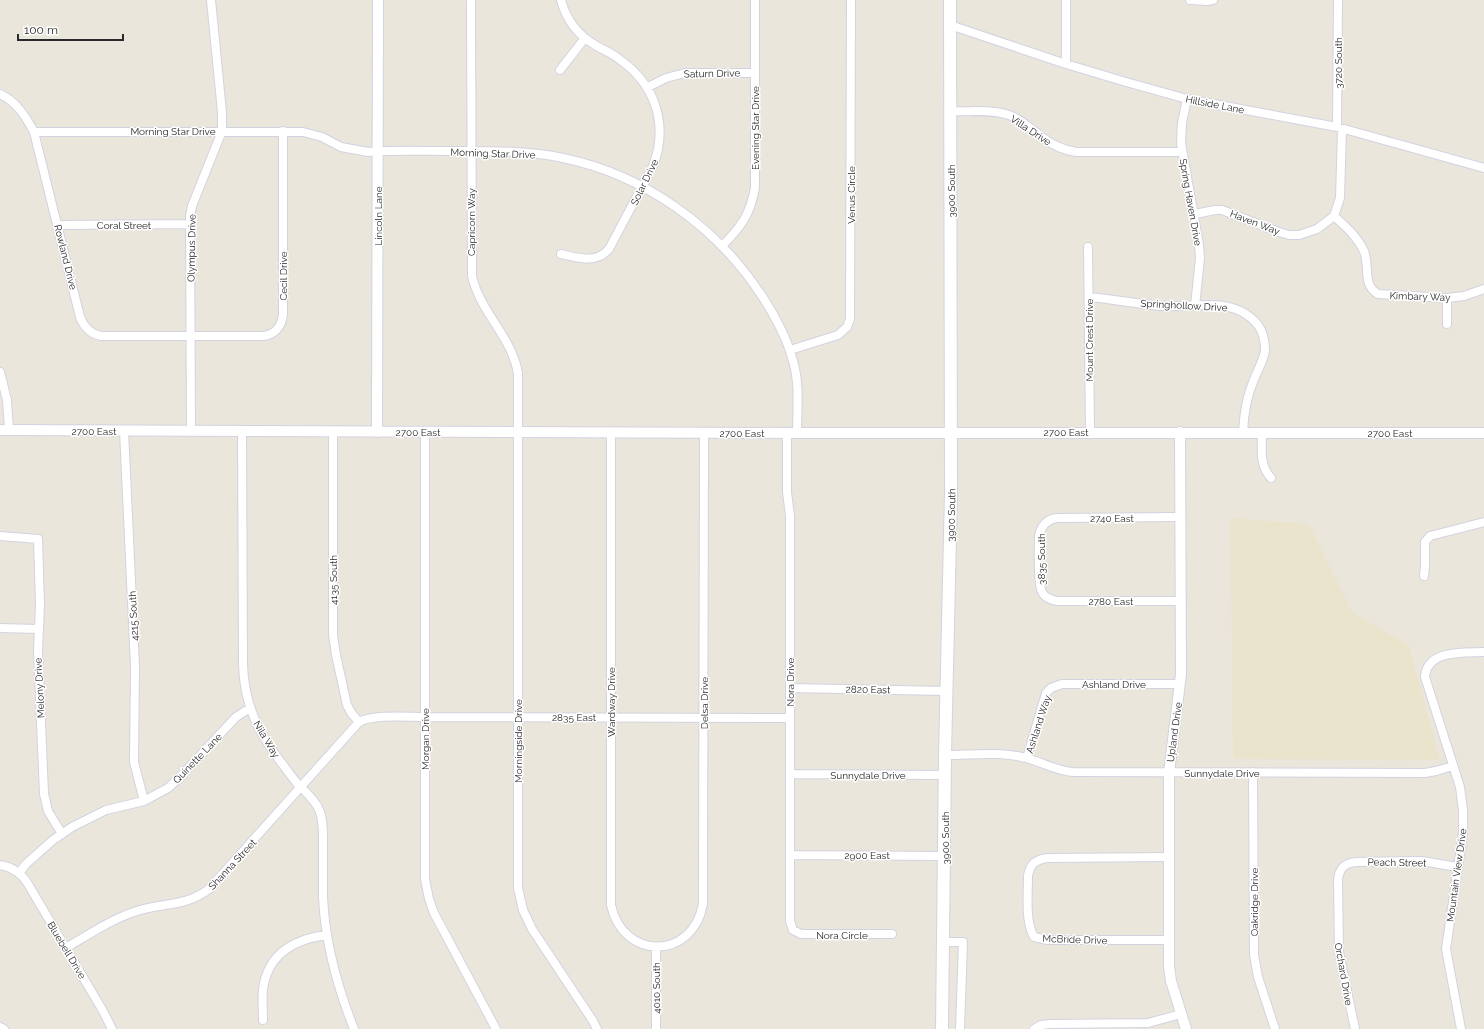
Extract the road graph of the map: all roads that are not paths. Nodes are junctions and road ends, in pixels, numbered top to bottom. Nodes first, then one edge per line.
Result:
1 (211, 0) edge
2 (378, 0) edge
3 (471, 0) edge
4 (561, 0) edge
5 (755, 0) edge
6 (851, 0) edge
7 (950, 0) edge
8 (1066, 0) edge
9 (1190, 0) edge
10 (1213, 0) edge
11 (1338, 0) edge
12 (950, 25) junction
13 (585, 38) junction
14 (1066, 64) junction
15 (560, 70) dead end
16 (755, 73) junction
17 (648, 87) junction
18 (0, 94) edge
19 (1187, 99) junction
20 (951, 111) junction
21 (1339, 128) junction
22 (222, 131) junction
23 (283, 131) junction
24 (34, 132) junction
25 (378, 151) junction
26 (471, 151) junction
27 (1182, 152) junction
28 (1484, 168) edge
29 (642, 186) junction
30 (1195, 214) junction
31 (1334, 216) junction
32 (190, 224) junction
33 (58, 225) junction
34 (722, 246) junction
35 (1088, 247) dead end
36 (561, 254) dead end
37 (1484, 289) edge
38 (1089, 297) junction
39 (1447, 298) junction
40 (1195, 306) junction
41 (1447, 324) dead end
42 (190, 336) junction
43 (790, 350) junction
44 (0, 372) edge
45 (5, 430) edge
46 (124, 431) junction
47 (191, 431) junction
48 (242, 431) junction
49 (333, 432) junction
50 (378, 432) junction
51 (425, 432) junction
52 (518, 432) junction
53 (611, 432) junction
54 (1090, 432) junction
55 (1180, 432) junction
56 (1243, 432) junction
57 (1262, 432) junction
58 (704, 433) junction
59 (792, 433) junction
60 (950, 433) junction
61 (1484, 433) edge
62 (1271, 478) dead end
63 (1180, 518) junction
64 (1484, 522) edge
65 (1044, 524) joint
66 (0, 536) edge
67 (1424, 576) dead end
68 (1044, 595) joint
69 (1180, 601) junction
70 (0, 628) edge
71 (38, 629) junction
72 (1484, 652) edge
73 (1180, 684) junction
74 (790, 688) junction
75 (1049, 690) joint
76 (947, 691) junction
77 (250, 708) junction
78 (425, 717) junction
79 (518, 717) junction
80 (610, 718) junction
81 (704, 718) junction
82 (790, 718) junction
83 (359, 722) junction
84 (945, 755) junction
85 (1027, 758) junction
86 (1453, 766) junction
87 (1253, 772) junction
88 (1168, 773) junction
89 (790, 774) junction
90 (945, 775) junction
91 (301, 787) junction
92 (144, 801) junction
93 (62, 834) junction
94 (790, 855) junction
95 (945, 856) junction
96 (1169, 857) junction
97 (0, 865) edge
98 (1457, 867) junction
99 (1340, 870) joint
100 (18, 874) junction
101 (793, 930) joint
102 (892, 934) dead end
103 (327, 935) junction
104 (1169, 940) junction
105 (943, 942) junction
106 (656, 947) junction
107 (66, 948) junction
108 (1181, 1014) junction
109 (263, 1020) dead end
110 (0, 1027) edge
111 (4, 1029) edge
112 (112, 1029) edge
113 (354, 1029) edge
114 (496, 1029) edge
115 (597, 1029) edge
116 (656, 1029) edge
117 (942, 1029) edge
118 (960, 1029) edge
119 (1034, 1029) edge
120 (1186, 1029) edge
121 (1275, 1029) edge
122 (1355, 1029) edge
123 (1461, 1029) edge

1 - 22 street, Olympus Drive
2 - 25 street, Lincoln Lane
3 - 26 street, Capricorn Way
4 - 13 street, Solar Drive
5 - 16 street, Evening Star Drive
6 - 43 street, Venus Circle
7 - 12 main road, 3900 South
8 - 14 street
9 - 10 street
11 - 21 street, 3720 South
12 - 14 street, Hillside Lane
12 - 20 main road, 3900 South
13 - 15 street
13 - 17 street, Solar Drive
14 - 19 street, Hillside Lane
16 - 17 street, Saturn Drive
16 - 34 street, Evening Star Drive
17 - 29 street, Solar Drive
18 - 24 street, Rowland Drive
19 - 21 street, Hillside Lane
19 - 27 street, Spring Haven Drive
20 - 27 street, Villa Drive
20 - 60 main road, 3900 South
21 - 28 street, Hillside Lane
21 - 31 street, 3720 South
22 - 23 street, Morning Star Drive
22 - 24 street, Morning Star Drive
22 - 32 street, Olympus Drive
23 - 25 street, Morning Star Drive
23 - 42 street, Cecil Drive
24 - 33 street, Rowland Drive
25 - 26 street, Morning Star Drive
25 - 50 street, Lincoln Lane
26 - 29 street, Morning Star Drive
26 - 52 street, Capricorn Way
27 - 30 street, Spring Haven Drive
29 - 34 street, Morning Star Drive
29 - 36 street, Solar Drive
30 - 31 street, Haven Way
30 - 40 street, Spring Haven Drive
31 - 39 street, Kimbary Way
32 - 33 street, Coral Street
32 - 42 street, Olympus Drive
33 - 42 street, Rowland Drive
34 - 43 street, Morning Star Drive
35 - 38 street, Mount Crest Drive
37 - 39 street, Kimbary Way
38 - 40 street, Springhollow Drive
38 - 54 street, Mount Crest Drive
39 - 41 street
40 - 56 street, Springhollow Drive
42 - 47 street, Olympus Drive
43 - 59 street, Morning Star Drive
44 - 45 street
45 - 46 street, 2700 East
46 - 47 street, 2700 East
46 - 92 street, 4215 South
47 - 48 street, 2700 East
48 - 49 street, 2700 East
48 - 77 street, Nila Way
49 - 50 street, 2700 East
49 - 83 street, 4135 South
50 - 51 street, 2700 East
51 - 52 street, 2700 East
51 - 78 street, Morgan Drive
52 - 53 street, 2700 East
52 - 79 street, Morningside Drive
53 - 58 street, 2700 East
53 - 80 street, Wardway Drive
54 - 55 street, 2700 East
54 - 60 street, 2700 East
55 - 56 street, 2700 East
55 - 63 street, Upland Drive
56 - 57 street, 2700 East
57 - 61 street, 2700 East
57 - 62 street
58 - 59 street, 2700 East
58 - 81 street, Delsa Drive
59 - 60 street, 2700 East
59 - 74 street, Nora Drive
60 - 76 main road, 3900 South
63 - 65 street, 2740 East
63 - 69 street, Upland Drive
64 - 67 street
65 - 68 street, 3835 South
66 - 71 street, Melony Drive
68 - 69 street, 2780 East
69 - 73 street, Upland Drive
70 - 71 street
71 - 93 street, Melony Drive
72 - 86 street, Mountain View Drive
73 - 75 street, Ashland Drive
73 - 88 street, Upland Drive
74 - 76 street, 2820 East
74 - 82 street, Nora Drive
75 - 85 street, Ashland Way
76 - 84 main road, 3900 South
77 - 91 street, Nila Way
77 - 92 street, Quinette Lane
78 - 79 street, 2835 East
78 - 83 street, 2835 East
78 - 114 street, Morgan Drive
79 - 80 street, 2835 East
79 - 115 street, Morningside Drive
80 - 81 street, 2835 East
80 - 106 street, Wardway Drive
81 - 82 street, 2835 East
81 - 106 street, Delsa Drive
82 - 89 street, Nora Drive
83 - 91 street, Shanna Street
84 - 85 street, Sunnydale Drive
84 - 90 main road, 3900 South
85 - 88 street, Sunnydale Drive
86 - 87 street, Sunnydale Drive
86 - 98 street, Mountain View Drive
87 - 88 street, Sunnydale Drive
87 - 121 street, Oakridge Drive
88 - 96 street, Upland Drive
89 - 90 street, Sunnydale Drive
89 - 94 street, Nora Drive
90 - 95 main road, 3900 South
91 - 103 street, Nila Way
91 - 107 street, Shanna Street
92 - 93 street, Quinette Lane
93 - 100 street, Quinette Lane
94 - 95 street, 2900 East
94 - 101 street, Nora Drive
95 - 105 main road, 3900 South
96 - 104 street, Upland Drive
96 - 104 street, McBride Drive
97 - 100 street
98 - 99 street, Peach Street
98 - 123 street, Mountain View Drive
99 - 122 street, Orchard Drive
100 - 107 street, Bluebell Drive
101 - 102 street, Nora Circle
103 - 109 street
103 - 113 street, Nila Way
104 - 108 street, Upland Drive
105 - 117 main road, 3900 South
105 - 118 street
106 - 116 street, 4010 South
107 - 112 street, Bluebell Drive
108 - 119 street
108 - 120 street, Upland Drive
110 - 111 street

